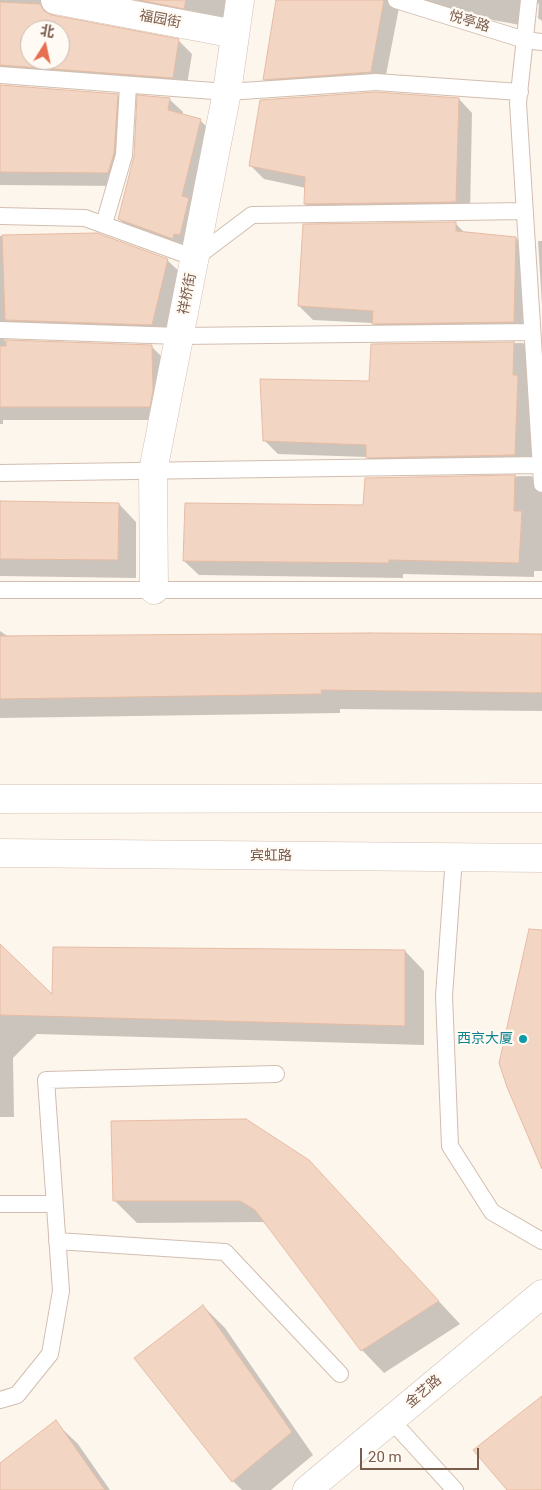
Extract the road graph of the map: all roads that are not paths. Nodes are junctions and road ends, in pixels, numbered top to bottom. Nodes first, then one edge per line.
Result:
1 (55, 0) edge
2 (240, 0) edge
3 (396, 0) edge
4 (529, 0) edge
5 (235, 34) junction
6 (525, 40) junction
7 (542, 42) edge
8 (0, 75) edge
9 (128, 86) junction
10 (227, 92) junction
11 (520, 92) junction
12 (525, 211) junction
13 (0, 216) edge
14 (104, 224) junction
15 (195, 258) junction
16 (0, 330) edge
17 (532, 332) junction
18 (180, 336) junction
19 (540, 465) junction
20 (153, 470) junction
21 (0, 472) edge
22 (542, 484) edge
23 (0, 590) edge
24 (154, 590) junction
25 (542, 590) edge
26 (542, 798) edge
27 (0, 799) edge
28 (0, 853) edge
29 (454, 857) junction
30 (542, 858) edge
31 (276, 1074) dead end
32 (0, 1204) edge
33 (54, 1204) junction
34 (57, 1241) junction
35 (542, 1241) edge
36 (542, 1294) edge
37 (340, 1374) dead end
38 (0, 1400) edge
39 (391, 1420) junction
40 (307, 1490) edge
41 (455, 1490) edge

1 - 5 street, 福园街
2 - 5 street, 祥桥街
3 - 6 lane, 悦亭路
4 - 6 lane
5 - 10 street, 祥桥街
6 - 7 lane, 悦亭路
6 - 11 lane
8 - 9 lane
9 - 10 lane
9 - 14 lane
10 - 11 lane
10 - 15 street, 祥桥街
11 - 12 lane
12 - 15 lane
12 - 17 lane
13 - 14 lane
14 - 15 lane
15 - 18 street, 祥桥街
16 - 18 lane
17 - 18 lane
17 - 19 lane
18 - 20 street, 祥桥街
19 - 20 lane
19 - 22 lane
20 - 21 lane
20 - 24 street, 祥桥街
23 - 24 lane
24 - 25 lane
26 - 27 street
28 - 29 street, 宾虹路
29 - 30 street, 宾虹路
29 - 35 lane
31 - 33 lane
32 - 33 lane
33 - 34 lane
34 - 37 lane
34 - 38 lane
36 - 39 street, 金艺路
39 - 40 street, 金艺路
39 - 41 lane

